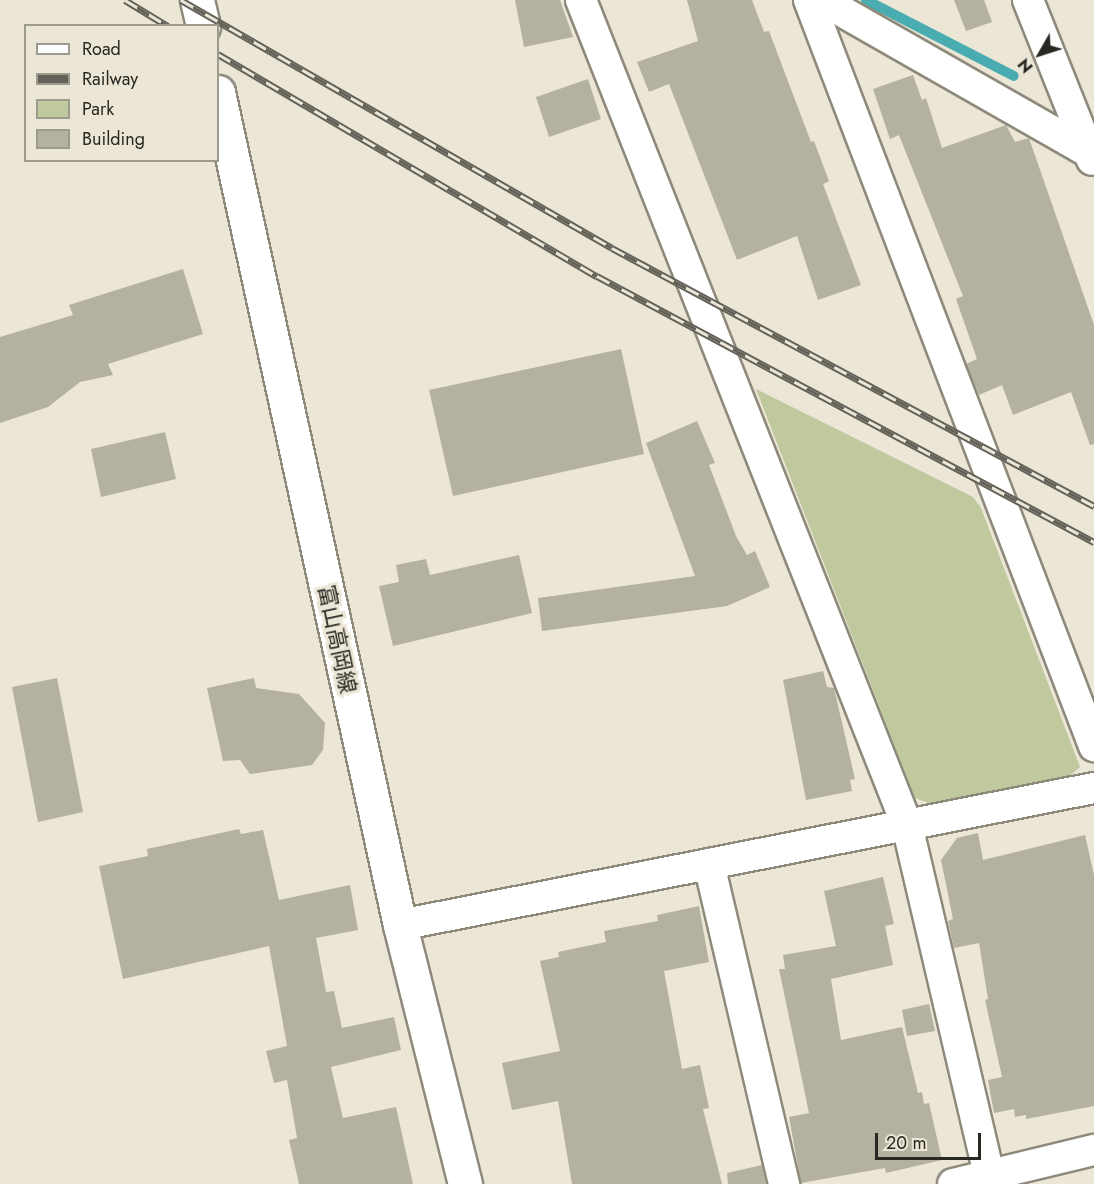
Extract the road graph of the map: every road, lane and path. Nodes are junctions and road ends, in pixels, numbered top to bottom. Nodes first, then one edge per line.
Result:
1 (197, 0) edge
2 (581, 0) edge
3 (809, 0) edge
4 (822, 0) edge
5 (1028, 0) edge
6 (203, 24) edge
7 (219, 97) edge
8 (1092, 158) edge
9 (1094, 746) edge
10 (1094, 788) edge
11 (907, 825) junction
12 (709, 864) junction
13 (400, 925) junction
14 (1094, 1150) edge
15 (989, 1175) junction
16 (465, 1184) edge
17 (784, 1184) edge
18 (952, 1184) edge

1 - 6 main road
2 - 11 street
3 - 9 street
4 - 8 street
5 - 8 street
7 - 13 main road, 富山高岡線
10 - 11 street
11 - 12 street
11 - 15 street
12 - 13 street
12 - 17 street
13 - 16 main road, 富山高岡線
14 - 15 street
15 - 18 street

